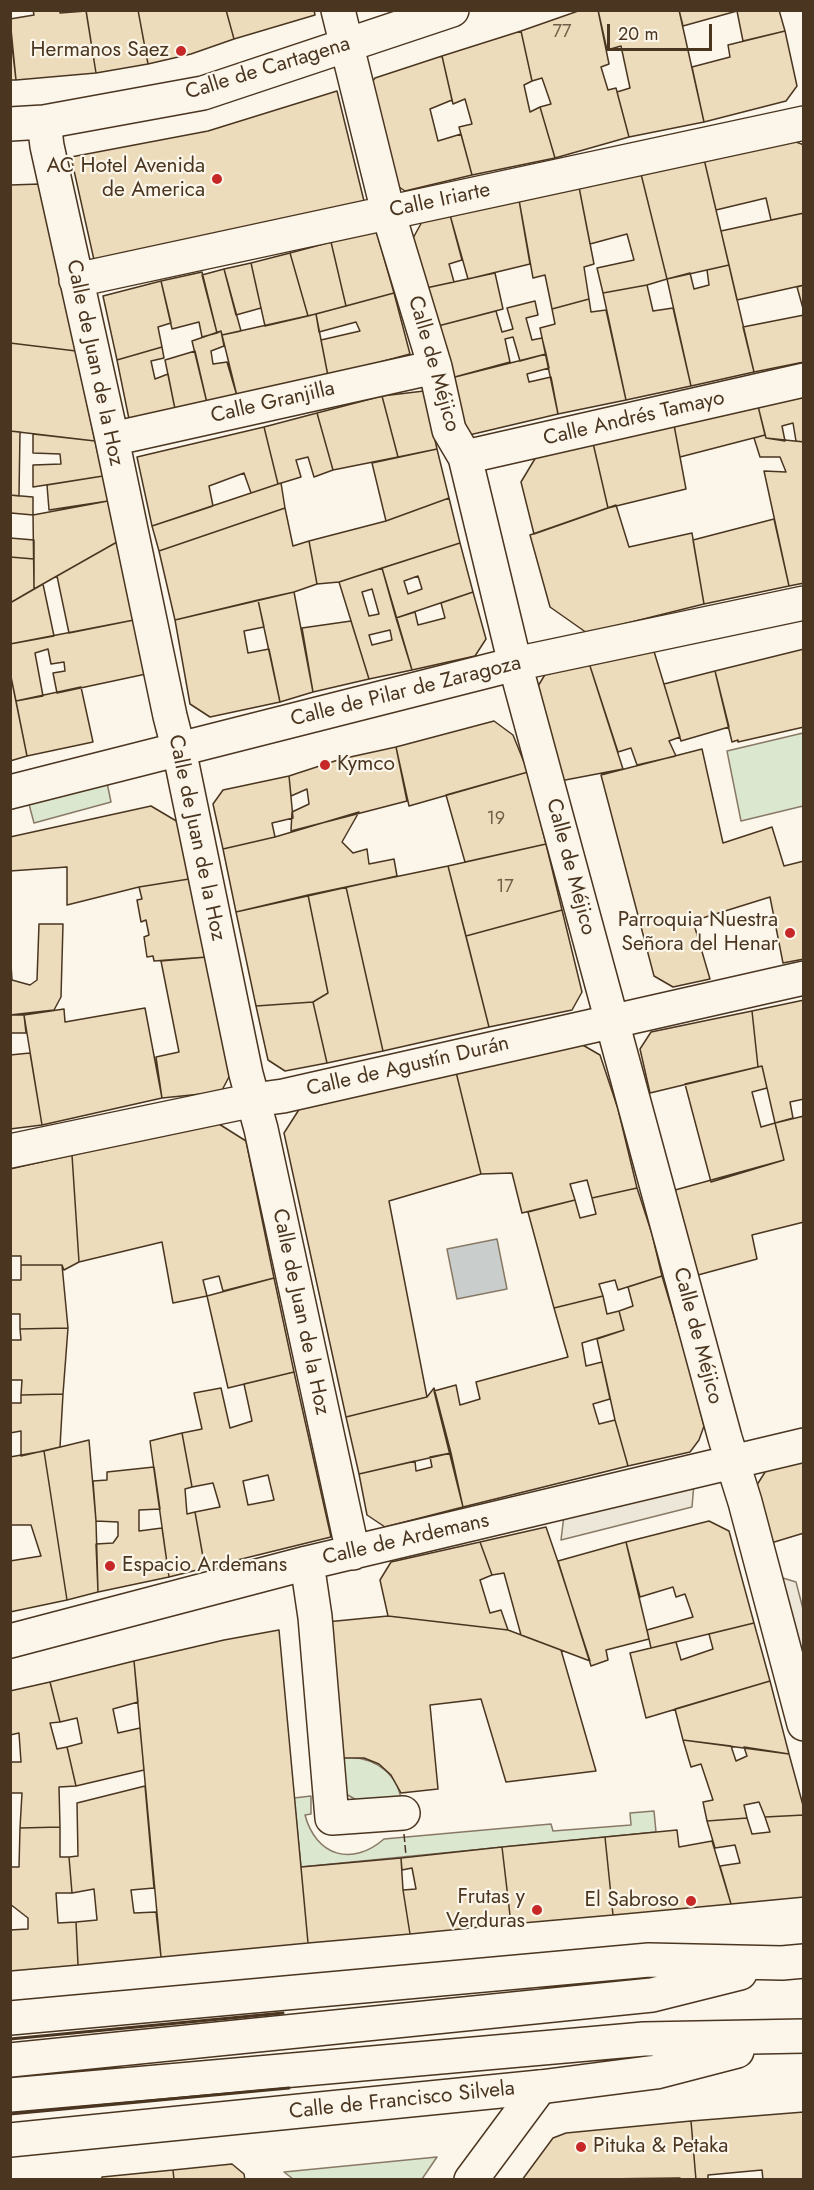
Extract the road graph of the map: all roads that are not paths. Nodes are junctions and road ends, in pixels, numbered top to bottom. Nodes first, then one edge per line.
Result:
1 (338, 10) edge
2 (452, 10) edge
3 (347, 45) junction
4 (44, 122) junction
5 (804, 123) edge
6 (10, 124) edge
7 (388, 212) junction
8 (76, 280) junction
9 (435, 367) junction
10 (804, 380) edge
11 (112, 439) junction
12 (465, 457) junction
13 (804, 603) edge
14 (515, 664) junction
15 (178, 749) junction
16 (10, 792) edge
17 (804, 978) edge
18 (611, 1021) junction
19 (254, 1100) junction
20 (10, 1151) edge
21 (804, 1445) edge
22 (732, 1462) junction
23 (353, 1553) junction
24 (307, 1563) junction
25 (10, 1641) edge
26 (804, 1724) edge
27 (403, 1813) dead end
28 (793, 1962) edge
29 (10, 2018) edge
30 (796, 2037) edge
31 (10, 2060) edge
32 (540, 2087) junction
33 (10, 2095) edge
34 (10, 2140) edge
35 (471, 2180) edge

1 - 3 street, Calle de Méjico
2 - 3 street, Calle de Cartagena
3 - 4 street, Calle de Cartagena
3 - 7 street, Calle de Méjico
4 - 6 street, Calle de Cartagena
4 - 8 street, Calle de Juan de la Hoz
5 - 7 street, Calle Iriarte
7 - 8 street, Calle Iriarte
7 - 9 street, Calle de Méjico
8 - 11 street, Calle de Juan de la Hoz
9 - 11 street, Calle Granjilla
9 - 12 street, Calle de Méjico
10 - 12 street, Calle Andrés Tamayo
11 - 15 street, Calle de Juan de la Hoz
12 - 14 street, Calle de Méjico
13 - 14 street, Calle de Pilar de Zaragoza
14 - 15 street, Calle de Pilar de Zaragoza
14 - 18 street, Calle de Méjico
15 - 16 street, Calle de Pilar de Zaragoza
15 - 19 street, Calle de Juan de la Hoz
17 - 18 street, Calle de Agustín Durán
18 - 19 street, Calle de Agustín Durán
18 - 22 street, Calle de Méjico
19 - 20 street, Calle de Agustín Durán
19 - 23 street, Calle de Juan de la Hoz
21 - 22 street, Calle de Ardemans
22 - 23 street, Calle de Ardemans
22 - 26 street, Calle de Méjico
23 - 24 street, Calle de Ardemans
24 - 25 street, Calle de Ardemans
24 - 27 street
28 - 29 street
28 - 31 street
30 - 32 street, Calle de Francisco Silvela
30 - 33 street, Calle de Francisco Silvela
32 - 34 street, Calle de Francisco Silvela
32 - 35 street

